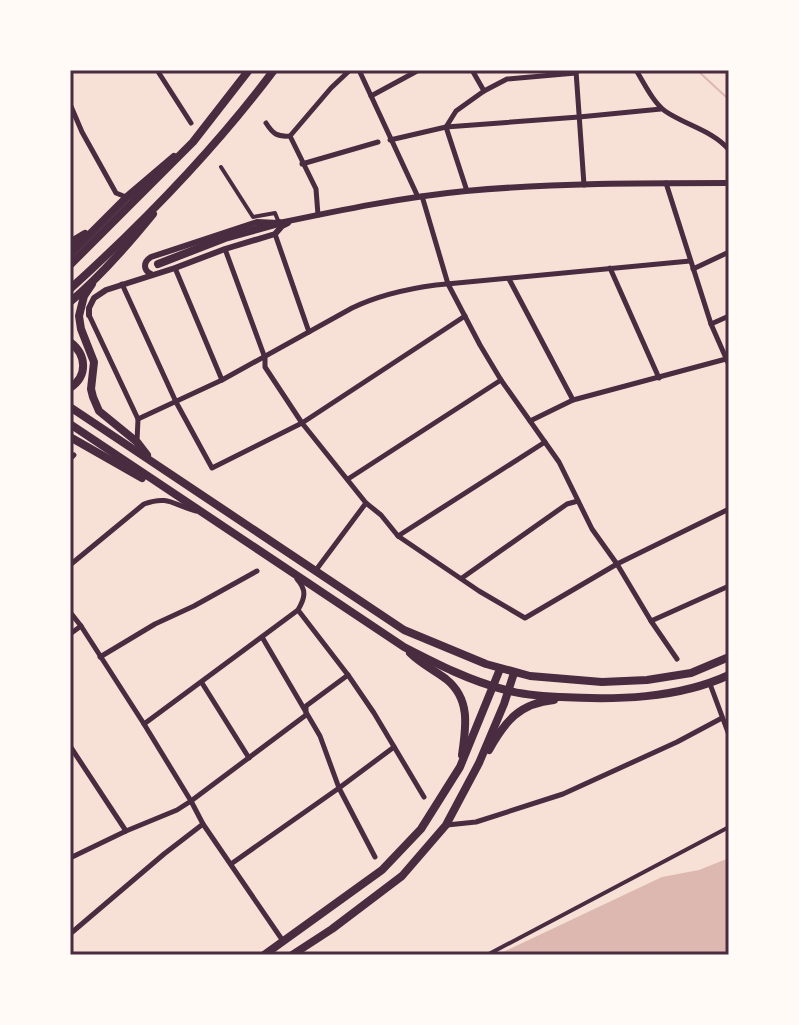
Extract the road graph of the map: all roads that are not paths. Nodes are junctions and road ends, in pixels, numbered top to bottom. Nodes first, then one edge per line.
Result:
1 (157, 70) edge
2 (249, 70) edge
3 (274, 70) edge
4 (359, 70) edge
5 (419, 70) edge
6 (472, 70) edge
7 (636, 70) edge
8 (349, 71) edge
9 (576, 71) edge
10 (484, 91) junction
11 (371, 96) junction
12 (70, 104) edge
13 (661, 109) junction
14 (579, 117) junction
15 (191, 123) dead end
16 (266, 123) dead end
17 (446, 127) junction
18 (290, 136) junction
19 (390, 140) junction
20 (193, 142) junction
21 (378, 142) joint
22 (729, 150) edge
23 (302, 164) junction
24 (221, 167) dead end
25 (666, 183) junction
26 (729, 183) edge
27 (584, 185) junction
28 (173, 188) junction
29 (467, 191) junction
30 (127, 197) junction
31 (420, 197) junction
32 (318, 215) junction
33 (294, 220) junction
34 (279, 223) junction
35 (93, 230) junction
36 (275, 234) junction
37 (70, 243) edge
38 (225, 249) junction
39 (729, 252) edge
40 (70, 254) edge
41 (690, 261) junction
42 (158, 264) dead end
43 (70, 265) edge
44 (175, 268) junction
45 (610, 268) junction
46 (693, 269) junction
47 (151, 274) junction
48 (509, 279) junction
49 (92, 284) junction
50 (122, 284) junction
51 (448, 284) junction
52 (70, 289) edge
53 (70, 302) edge
54 (89, 315) joint
55 (465, 316) junction
56 (729, 316) edge
57 (711, 324) junction
58 (309, 332) junction
59 (70, 342) edge
60 (265, 358) junction
61 (727, 362) edge
62 (659, 378) junction
63 (222, 380) junction
64 (501, 380) junction
65 (70, 388) edge
66 (573, 400) junction
67 (176, 402) junction
68 (70, 407) edge
69 (138, 419) junction
70 (530, 421) junction
71 (302, 423) junction
72 (70, 424) edge
73 (70, 437) edge
74 (137, 442) junction
75 (545, 442) junction
76 (152, 462) junction
77 (348, 479) junction
78 (180, 498) junction
79 (578, 501) junction
80 (366, 503) junction
81 (729, 509) edge
82 (199, 512) junction
83 (398, 536) junction
84 (617, 564) junction
85 (70, 565) edge
86 (316, 570) junction
87 (257, 571) dead end
88 (290, 573) junction
89 (462, 578) junction
90 (729, 586) edge
91 (298, 610) junction
92 (70, 612) edge
93 (651, 621) junction
94 (81, 626) junction
95 (70, 634) edge
96 (262, 637) junction
97 (404, 647) junction
98 (100, 657) junction
99 (729, 657) edge
100 (677, 659) dead end
101 (500, 669) junction
102 (514, 673) junction
103 (348, 675) junction
104 (729, 675) edge
105 (202, 683) junction
106 (710, 684) junction
107 (494, 687) junction
108 (509, 691) junction
109 (591, 699) junction
110 (306, 715) junction
111 (722, 718) junction
112 (144, 724) junction
113 (729, 735) edge
114 (70, 746) edge
115 (394, 747) junction
116 (249, 758) junction
117 (479, 763) junction
118 (460, 767) junction
119 (339, 788) junction
120 (424, 797) dead end
121 (191, 801) junction
122 (203, 824) junction
123 (446, 825) junction
124 (729, 827) edge
125 (126, 831) junction
126 (375, 857) dead end
127 (70, 858) edge
128 (231, 864) junction
129 (70, 934) edge
130 (283, 941) junction
131 (264, 955) edge
132 (292, 955) edge
133 (487, 955) edge

1 - 15 street
2 - 20 main road
3 - 28 main road
4 - 11 street
5 - 11 street
6 - 10 street
7 - 13 street
8 - 18 street
9 - 10 street
9 - 14 street
10 - 17 street
11 - 19 street
12 - 30 street
13 - 14 street
13 - 22 street
14 - 17 street
14 - 27 street
16 - 18 street
17 - 19 street
17 - 29 street
18 - 23 street
19 - 21 street
19 - 31 street
20 - 30 main road
20 - 43 main road
21 - 23 street
23 - 32 street
24 - 34 street
25 - 26 street
25 - 27 street
25 - 41 street
27 - 29 street
28 - 49 main road
28 - 52 main road
29 - 31 street
30 - 35 main road
31 - 32 street
31 - 51 street
32 - 33 street
33 - 34 street
33 - 36 street
34 - 42 main road
34 - 47 street
35 - 37 main road
35 - 40 main road
36 - 38 street
36 - 58 street
38 - 44 street
38 - 60 street
39 - 46 street
41 - 45 street
41 - 46 street
44 - 47 street
44 - 63 street
45 - 48 street
45 - 62 street
46 - 57 street
47 - 50 street
48 - 51 street
48 - 66 street
49 - 53 main road
49 - 74 main road
50 - 54 street
50 - 67 street
51 - 55 street
51 - 58 street
54 - 69 street
55 - 64 street
55 - 71 street
56 - 57 street
57 - 61 street
58 - 60 street
59 - 65 main road
60 - 63 street
60 - 71 street
61 - 62 street
62 - 66 street
63 - 67 street
64 - 70 street
64 - 77 street
66 - 70 street
67 - 69 street
67 - 71 street
68 - 76 main road
69 - 74 street
70 - 75 street
71 - 77 street
72 - 78 main road
73 - 78 main road
74 - 76 main road
75 - 79 street
75 - 83 street
76 - 86 main road
77 - 80 street
78 - 82 main road
79 - 84 street
79 - 89 street
80 - 83 street
80 - 86 street
81 - 84 street
82 - 85 street
82 - 88 main road
83 - 89 street
84 - 89 street
84 - 93 street
86 - 101 main road
87 - 98 street
88 - 91 street
88 - 97 main road
90 - 93 street
91 - 96 street
91 - 103 street
92 - 94 street
93 - 100 street
94 - 95 street
94 - 98 street
96 - 105 street
96 - 110 street
97 - 107 main road
97 - 118 main road
98 - 112 street
99 - 102 main road
101 - 102 main road
101 - 107 main road
102 - 108 main road
103 - 110 street
103 - 115 street
104 - 106 main road
105 - 112 street
105 - 116 street
106 - 109 main road
106 - 111 street
107 - 108 main road
107 - 118 main road
108 - 109 main road
108 - 117 main road
109 - 117 main road
110 - 116 street
110 - 119 street
111 - 113 street
111 - 123 street
112 - 121 street
114 - 125 street
115 - 119 street
115 - 120 street
116 - 121 street
117 - 123 main road
118 - 130 main road
119 - 126 street
119 - 128 street
121 - 122 street
121 - 125 street
122 - 128 street
122 - 129 street
123 - 132 main road
124 - 133 street
125 - 127 street
128 - 130 street
130 - 131 main road

